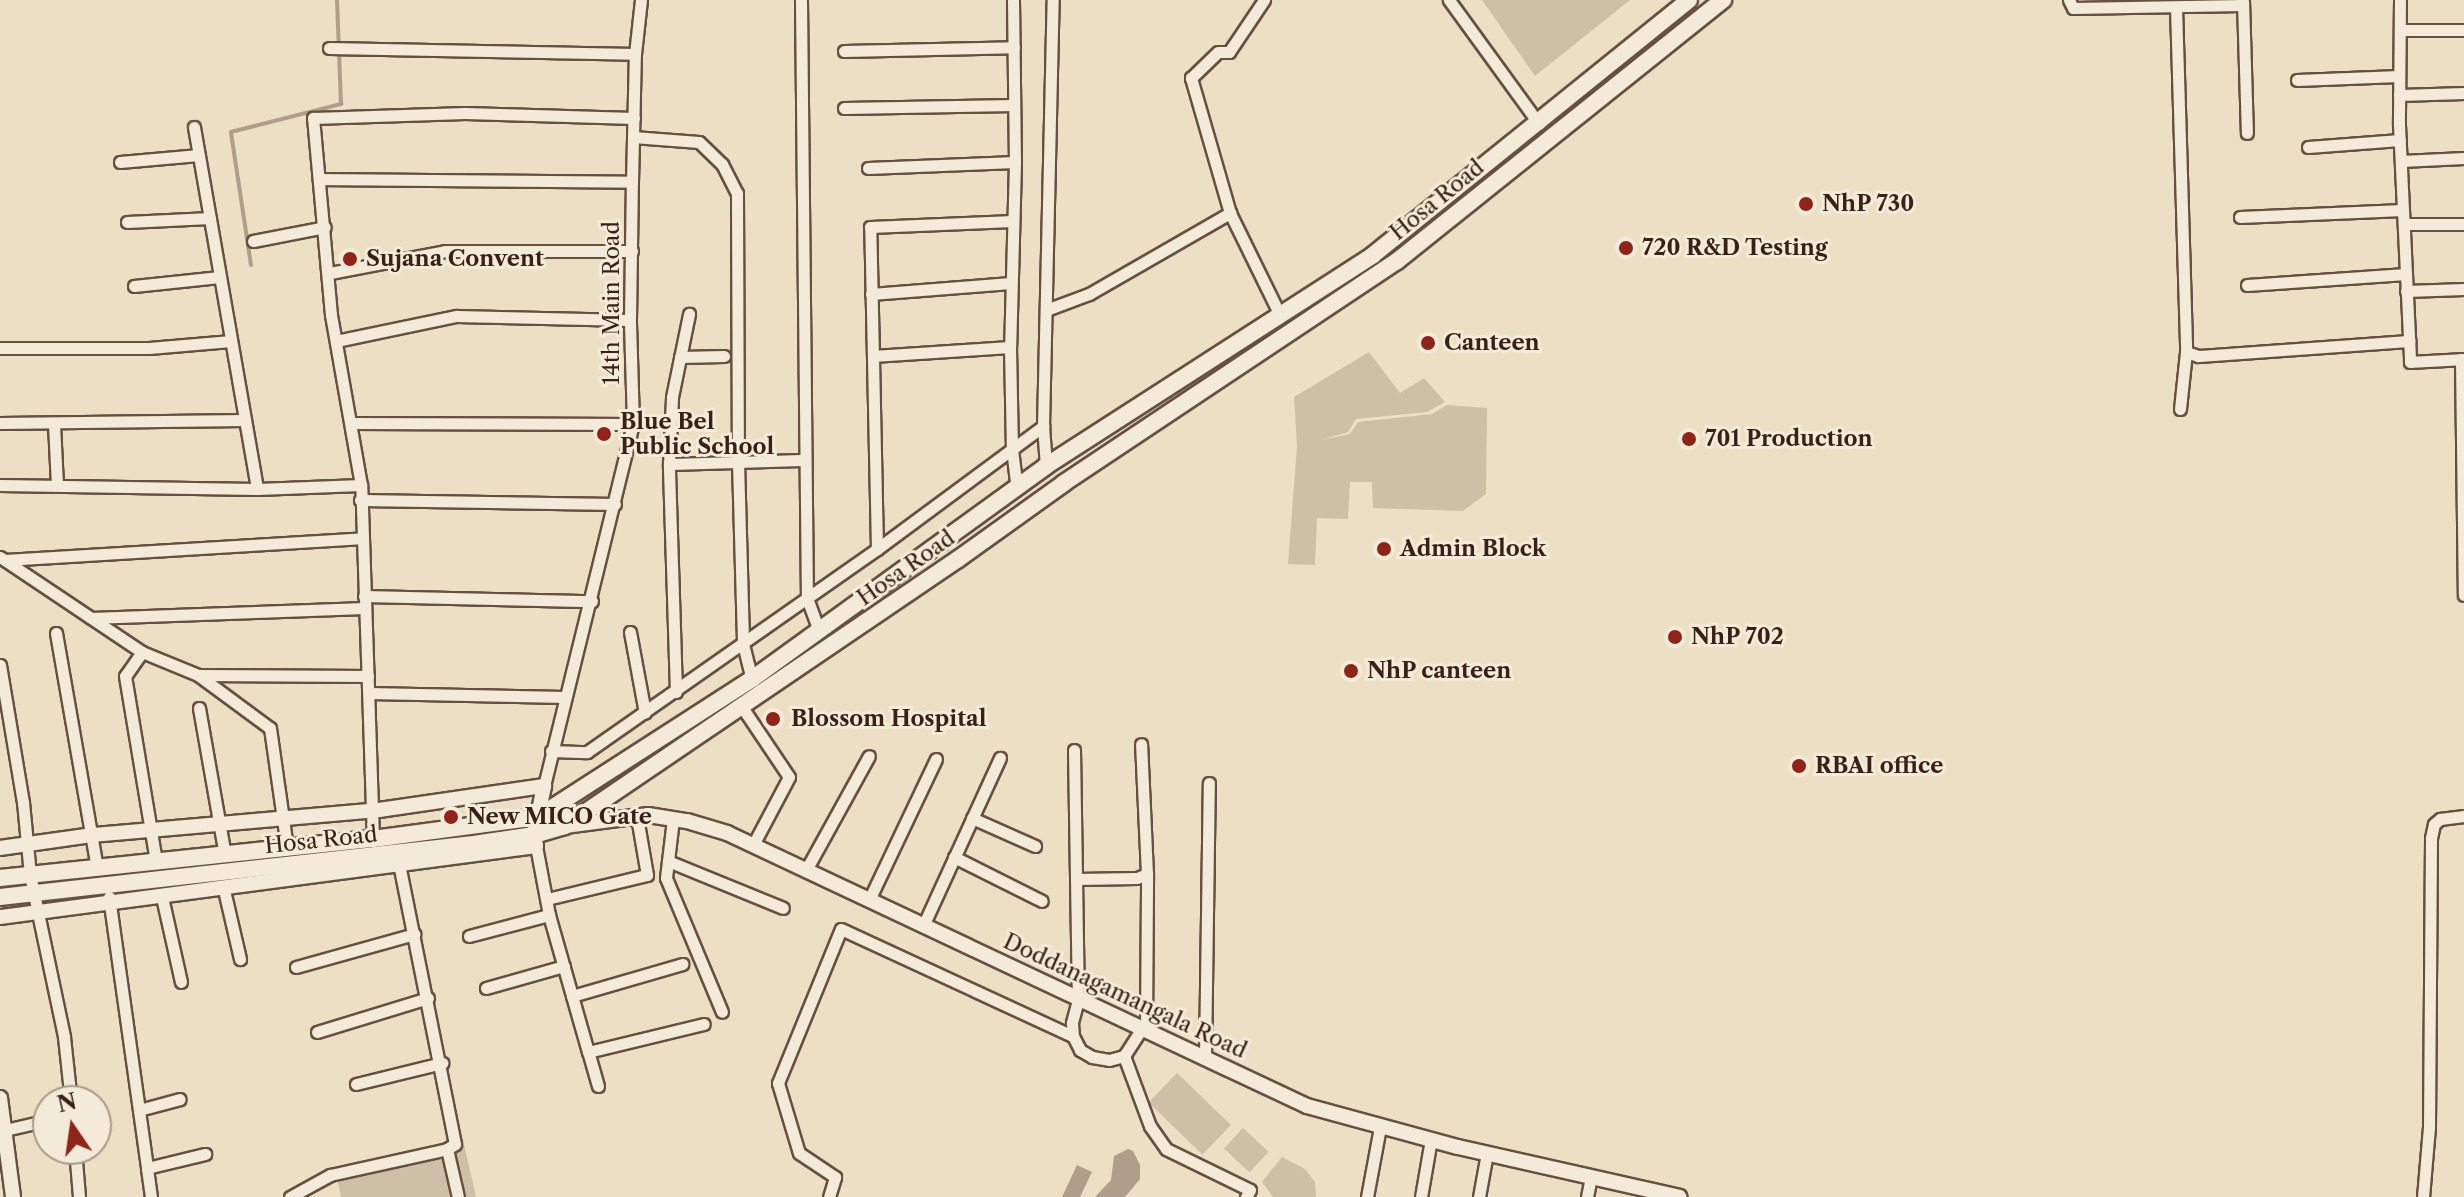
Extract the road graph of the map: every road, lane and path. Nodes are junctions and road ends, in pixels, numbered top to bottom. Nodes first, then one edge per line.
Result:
1 (641, 0) edge
2 (801, 0) edge
3 (1013, 0) edge
4 (1053, 0) edge
5 (1264, 0) edge
6 (1449, 0) edge
7 (1689, 0) edge
8 (1723, 0) edge
9 (2069, 0) edge
10 (2400, 0) edge
11 (2243, 2) edge
12 (2176, 7) junction
13 (2400, 30) junction
14 (2464, 30) edge
15 (1014, 47) junction
16 (329, 48) dead end
17 (844, 51) dead end
18 (635, 54) junction
19 (2399, 76) junction
20 (2297, 80) dead end
21 (2464, 93) edge
22 (2399, 95) junction
23 (1014, 105) junction
24 (844, 108) dead end
25 (634, 118) junction
26 (1539, 124) junction
27 (194, 127) dead end
28 (2247, 133) dead end
29 (633, 137) junction
30 (2400, 140) junction
31 (2308, 147) dead end
32 (199, 155) junction
33 (2464, 158) edge
34 (2401, 161) junction
35 (120, 162) dead end
36 (1015, 162) junction
37 (868, 168) dead end
38 (319, 179) junction
39 (632, 182) junction
40 (2403, 210) junction
41 (1230, 213) junction
42 (2240, 217) dead end
43 (210, 218) junction
44 (1013, 221) junction
45 (127, 222) dead end
46 (2404, 224) junction
47 (2464, 224) edge
48 (325, 227) junction
49 (253, 241) dead end
50 (632, 251) junction
51 (330, 273) junction
52 (2406, 274) junction
53 (220, 277) junction
54 (1011, 283) junction
55 (2247, 285) dead end
56 (134, 286) dead end
57 (2464, 289) edge
58 (2406, 291) junction
59 (871, 294) junction
60 (1046, 310) junction
61 (689, 314) dead end
62 (1280, 315) junction
63 (630, 320) junction
64 (231, 341) junction
65 (336, 341) junction
66 (2409, 341) junction
67 (1010, 347) junction
68 (0, 348) edge
69 (2186, 352) junction
70 (724, 356) dead end
71 (873, 356) junction
72 (680, 357) junction
73 (2463, 359) edge
74 (2180, 409) dead end
75 (245, 420) junction
76 (0, 423) edge
77 (351, 423) junction
78 (54, 424) junction
79 (633, 424) junction
80 (1043, 426) junction
81 (1012, 449) junction
82 (804, 460) junction
83 (738, 462) junction
84 (669, 464) junction
85 (1046, 466) junction
86 (0, 485) edge
87 (57, 485) junction
88 (361, 485) junction
89 (1017, 487) junction
90 (257, 489) junction
91 (360, 500) junction
92 (615, 504) junction
93 (362, 538) junction
94 (940, 543) junction
95 (877, 549) junction
96 (3, 558) edge
97 (958, 559) junction
98 (2464, 559) edge
99 (2464, 595) edge
100 (807, 598) junction
101 (592, 601) junction
102 (364, 602) junction
103 (90, 618) junction
104 (819, 631) junction
105 (630, 632) dead end
106 (56, 633) dead end
107 (743, 644) junction
108 (142, 652) junction
109 (0, 665) edge
110 (198, 675) junction
111 (368, 676) junction
112 (752, 679) junction
113 (676, 692) junction
114 (369, 693) junction
115 (565, 697) junction
116 (742, 707) junction
117 (199, 708) dead end
118 (645, 713) junction
119 (1141, 744) dead end
120 (1074, 750) dead end
121 (551, 751) junction
122 (869, 756) dead end
123 (1000, 758) dead end
124 (936, 759) dead end
125 (1209, 783) dead end
126 (544, 786) junction
127 (559, 803) junction
128 (372, 810) junction
129 (2464, 816) edge
130 (538, 817) junction
131 (637, 817) junction
132 (283, 818) junction
133 (972, 818) junction
134 (673, 819) junction
135 (220, 824) junction
136 (565, 826) junction
137 (152, 831) junction
138 (93, 835) junction
139 (373, 839) junction
140 (535, 841) junction
141 (26, 844) junction
142 (753, 845) junction
143 (1035, 846) dead end
144 (0, 848) edge
145 (287, 848) junction
146 (225, 855) junction
147 (954, 857) junction
148 (399, 860) junction
149 (668, 861) junction
150 (156, 862) junction
151 (97, 868) junction
152 (806, 870) junction
153 (1147, 874) junction
154 (30, 875) junction
155 (0, 878) edge
156 (1076, 879) junction
157 (108, 885) junction
158 (224, 890) junction
159 (34, 894) junction
160 (0, 897) edge
161 (162, 897) junction
162 (547, 899) junction
163 (869, 900) junction
164 (1042, 901) dead end
165 (110, 903) junction
166 (783, 908) dead end
167 (38, 913) junction
168 (549, 915) junction
169 (0, 917) edge
170 (923, 926) junction
171 (414, 934) junction
172 (469, 936) dead end
173 (240, 959) dead end
174 (682, 964) dead end
175 (564, 966) junction
176 (296, 967) dead end
177 (181, 982) dead end
178 (486, 988) dead end
179 (572, 996) junction
180 (428, 998) junction
181 (1078, 1000) junction
182 (722, 1012) dead end
183 (704, 1024) dead end
184 (1144, 1029) junction
185 (317, 1032) dead end
186 (1073, 1036) junction
187 (588, 1052) junction
188 (1124, 1056) junction
189 (1205, 1058) junction
190 (442, 1063) junction
191 (356, 1084) dead end
192 (69, 1085) edge
193 (598, 1086) dead end
194 (0, 1098) edge
195 (180, 1099) dead end
196 (139, 1110) junction
197 (32, 1124) edge
198 (1380, 1127) junction
199 (5, 1130) junction
200 (1431, 1139) junction
201 (447, 1149) junction
202 (1487, 1153) junction
203 (205, 1154) dead end
204 (76, 1165) edge
205 (147, 1168) junction
206 (1591, 1177) junction
207 (13, 1197) edge
208 (79, 1197) edge
209 (151, 1197) edge
210 (290, 1197) edge
211 (458, 1197) edge
212 (829, 1197) edge
213 (1246, 1197) edge
214 (1367, 1197) edge
215 (1421, 1197) edge
216 (1479, 1197) edge
217 (1587, 1197) edge
218 (1679, 1197) edge
219 (2423, 1197) edge

1 - 18 street, 14th Main Road
2 - 82 street
3 - 15 street
4 - 60 street
5 - 41 street
6 - 26 street
7 - 26 main road, Hosa Road
8 - 97 main road, Hosa Road
9 - 12 street
10 - 13 street
11 - 12 street
11 - 28 street
12 - 69 street
13 - 14 street
13 - 19 street
15 - 17 street
15 - 23 street
16 - 18 street
18 - 25 street, 14th Main Road
19 - 20 street
19 - 22 street
21 - 22 street
22 - 30 street
23 - 24 street
23 - 36 street
25 - 29 street, 14th Main Road
25 - 38 street
26 - 62 main road, Hosa Road
27 - 32 street
29 - 39 street, 14th Main Road
29 - 83 street
30 - 31 street
30 - 34 street
32 - 35 street
32 - 43 street
33 - 34 street
34 - 40 street
36 - 37 street
36 - 44 street
38 - 39 street
38 - 48 street
39 - 50 street, 14th Main Road
40 - 42 street
40 - 46 street
41 - 60 street
41 - 62 street
43 - 45 street
43 - 53 street
44 - 54 street
44 - 59 street
46 - 47 street
46 - 52 street
48 - 49 street
48 - 51 street
50 - 51 street
50 - 63 street, 14th Main Road
51 - 65 street
52 - 55 street
52 - 58 street
53 - 56 street
53 - 64 street
54 - 59 street
54 - 67 street
57 - 58 street
58 - 66 street
59 - 71 street
60 - 80 street
61 - 72 street
62 - 85 main road, Hosa Road
63 - 65 street
63 - 79 street, 14th Main Road
64 - 68 street
64 - 75 street
65 - 77 street
66 - 69 street
66 - 73 street
67 - 71 street
67 - 81 street
69 - 74 street
70 - 72 street
71 - 95 street
72 - 84 street
73 - 98 street
75 - 78 street
75 - 90 street
76 - 78 street
77 - 79 street
77 - 88 street
78 - 87 street
79 - 92 street, 14th Main Road
80 - 81 street
80 - 85 street
81 - 89 street
81 - 95 street
82 - 83 street
82 - 100 street
83 - 84 street
83 - 107 street
84 - 113 street
85 - 89 main road, Hosa Road
86 - 87 street
87 - 90 street
88 - 90 street
88 - 91 street
89 - 94 main road, Hosa Road
91 - 92 street
91 - 93 street
92 - 101 street, 14th Main Road
93 - 96 street
93 - 102 street
94 - 97 main road
94 - 104 main road, Hosa Road
95 - 100 street
96 - 103 street
97 - 116 main road, Hosa Road
98 - 99 street
100 - 104 street
100 - 107 street
101 - 102 street
101 - 115 street, 14th Main Road
102 - 103 street
102 - 111 street
103 - 108 street
104 - 112 main road, Hosa Road
105 - 118 street
106 - 138 street
107 - 112 street
107 - 113 street
108 - 110 street
108 - 137 street
109 - 141 street
110 - 111 street
110 - 132 street
111 - 114 street
112 - 127 main road, Hosa Road
113 - 118 street
114 - 115 street
114 - 128 street
115 - 121 street, 14th Main Road
116 - 136 main road, Hosa Road
116 - 142 street
117 - 135 street
118 - 121 street
119 - 153 street
120 - 156 street
121 - 126 street, 14th Main Road
122 - 152 street
123 - 133 street
124 - 163 street
125 - 189 street
126 - 128 street
126 - 130 street
127 - 130 main road, Hosa Road
127 - 136 street
128 - 132 street
128 - 139 street
129 - 219 street
130 - 139 main road, Hosa Road
130 - 140 street
131 - 134 street, Doddanagamangala Road
131 - 136 street, Doddanagamangala Road
131 - 162 street
132 - 135 street
132 - 145 street
133 - 143 street
133 - 147 street
134 - 142 street, Doddanagamangala Road
134 - 149 street
135 - 137 street
135 - 146 street
136 - 140 main road, Hosa Road
137 - 138 street
137 - 150 street
138 - 141 street
138 - 151 street
139 - 145 main road, Hosa Road
140 - 148 main road, Hosa Road
140 - 162 street
141 - 144 street
141 - 154 street
142 - 152 street, Doddanagamangala Road
145 - 146 main road, Hosa Road
146 - 150 main road, Hosa Road
147 - 164 street
147 - 170 street
148 - 157 main road, Hosa Road
148 - 158 street
148 - 171 street
149 - 166 street
149 - 182 street
150 - 151 main road, Hosa Road
151 - 154 main road, Hosa Road
152 - 163 street, Doddanagamangala Road
153 - 156 street
153 - 184 street
154 - 155 main road, Hosa Road
154 - 159 street
156 - 181 street
157 - 159 main road, Hosa Road
157 - 165 street
158 - 161 street
158 - 173 street
159 - 160 main road, Hosa Road
159 - 167 street
161 - 165 street
161 - 177 street
162 - 168 street
163 - 170 street, Doddanagamangala Road
165 - 167 street
165 - 196 street
167 - 169 street
167 - 192 street
168 - 172 street
168 - 175 street
170 - 181 street, Doddanagamangala Road
171 - 176 street
171 - 180 street
174 - 179 street
175 - 178 street
175 - 179 street
179 - 187 street
180 - 185 street
180 - 190 street
181 - 184 street, Doddanagamangala Road
181 - 186 street
183 - 187 street
184 - 188 street
184 - 189 street, Doddanagamangala Road
186 - 188 street
186 - 212 street
187 - 193 street
188 - 213 street
189 - 198 street, Doddanagamangala Road
190 - 191 street
190 - 201 street
194 - 199 street
195 - 196 street
196 - 205 street
197 - 199 street
198 - 200 street, Doddanagamangala Road
198 - 214 street
199 - 207 street
200 - 202 street, Doddanagamangala Road
200 - 215 street
201 - 210 street
201 - 211 street
202 - 206 street, Doddanagamangala Road
202 - 216 street
203 - 205 street
204 - 208 street
205 - 209 street
206 - 217 street
206 - 218 street, Doddanagamangala Road

